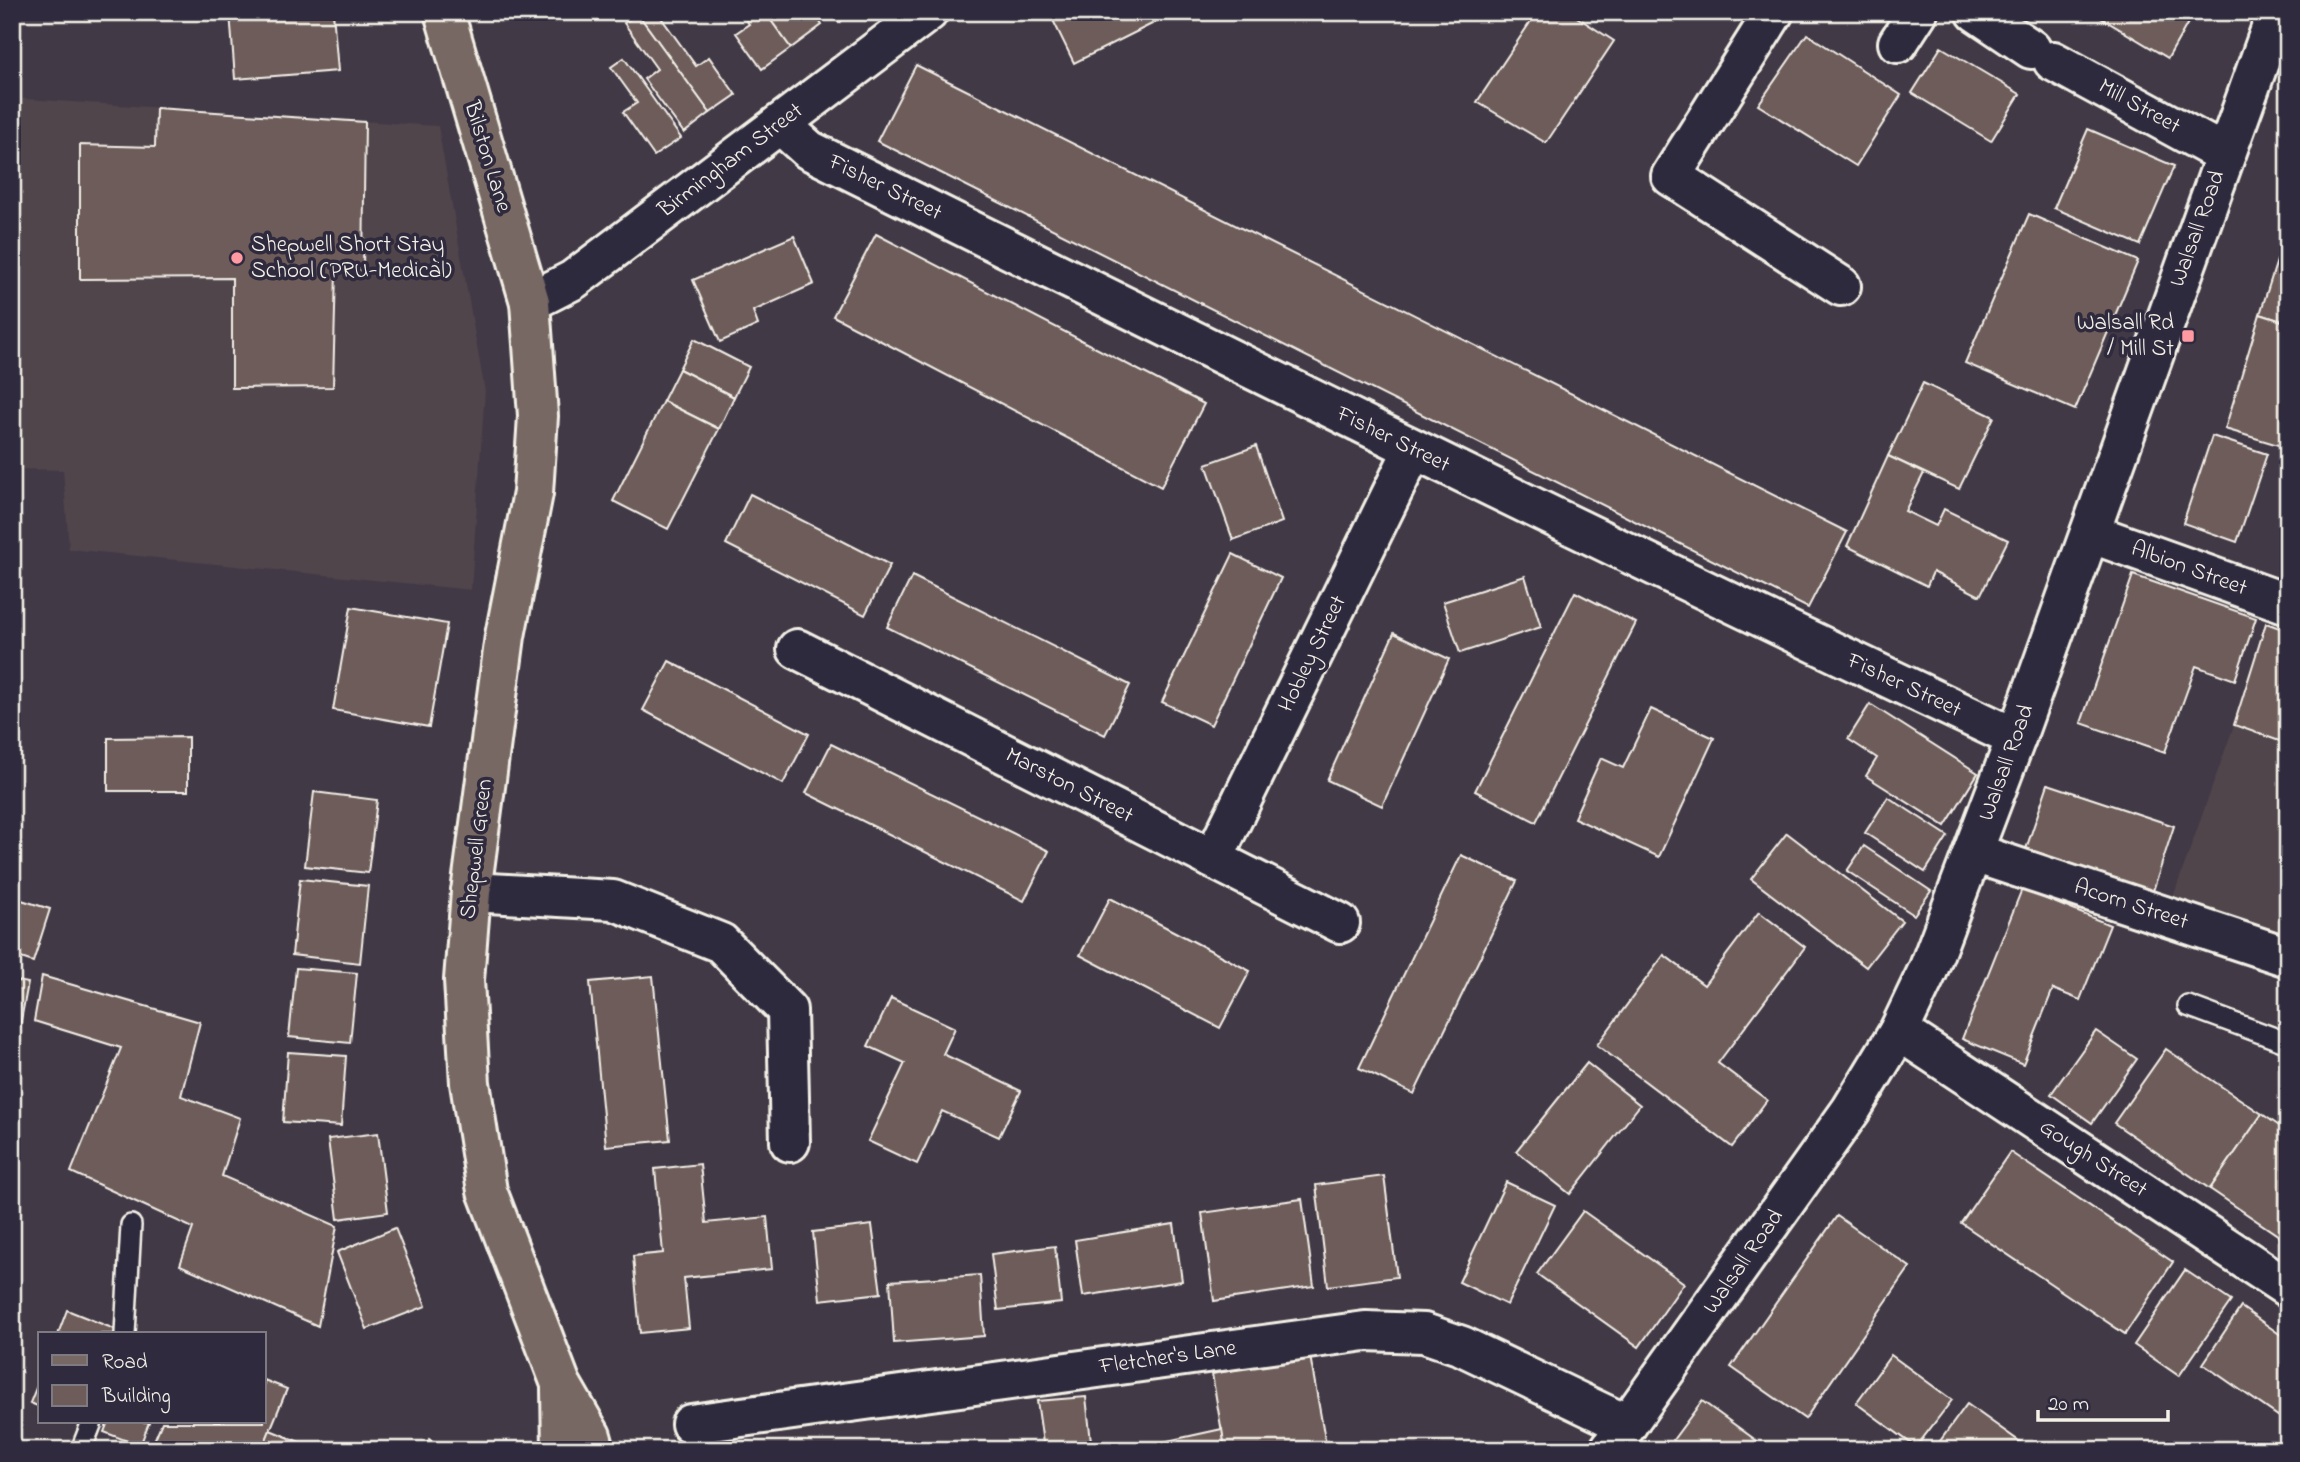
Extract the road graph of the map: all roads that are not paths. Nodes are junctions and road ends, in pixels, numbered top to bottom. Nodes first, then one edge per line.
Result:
1 (444, 12) edge
2 (928, 12) edge
3 (1774, 12) edge
4 (1976, 12) edge
5 (2277, 12) edge
6 (780, 124) junction
7 (2224, 154) junction
8 (1841, 286) dead end
9 (530, 302) junction
10 (1413, 450) junction
11 (2090, 533) junction
12 (2288, 604) edge
13 (797, 649) dead end
14 (2016, 738) junction
15 (1974, 853) junction
16 (1213, 859) junction
17 (471, 892) junction
18 (1340, 923) dead end
19 (2288, 957) edge
20 (2188, 1006) dead end
21 (1899, 1031) junction
22 (2288, 1043) edge
23 (790, 1142) dead end
24 (131, 1225) dead end
25 (2288, 1288) edge
26 (125, 1332) edge
27 (561, 1384) junction
28 (91, 1424) edge
29 (691, 1424) dead end
30 (1616, 1443) edge
31 (81, 1450) edge
32 (562, 1450) edge
33 (595, 1450) edge

1 - 9 main road, Bilston Lane
2 - 6 street, Birmingham Street
3 - 8 street
4 - 7 street, Mill Street
5 - 7 street, Walsall Road
6 - 9 street, Birmingham Street
6 - 10 street, Fisher Street
7 - 11 street, Walsall Road
9 - 17 main road, Shepwell Green
10 - 14 street, Fisher Street
10 - 16 street, Hobley Street
11 - 12 street, Albion Street
11 - 14 street, Walsall Road
13 - 16 street, Marston Street
14 - 15 street, Walsall Road
15 - 19 street, Acorn Street
15 - 21 street, Walsall Road
16 - 18 street, Marston Street
17 - 23 street
17 - 27 main road, Shepwell Green
20 - 22 lane
21 - 25 street, Gough Street
21 - 30 street, Walsall Road
24 - 26 lane
27 - 32 main road, Shepwell Green
27 - 33 main road, Shepwell Green
28 - 31 lane
29 - 30 street, Fletcher's Lane

